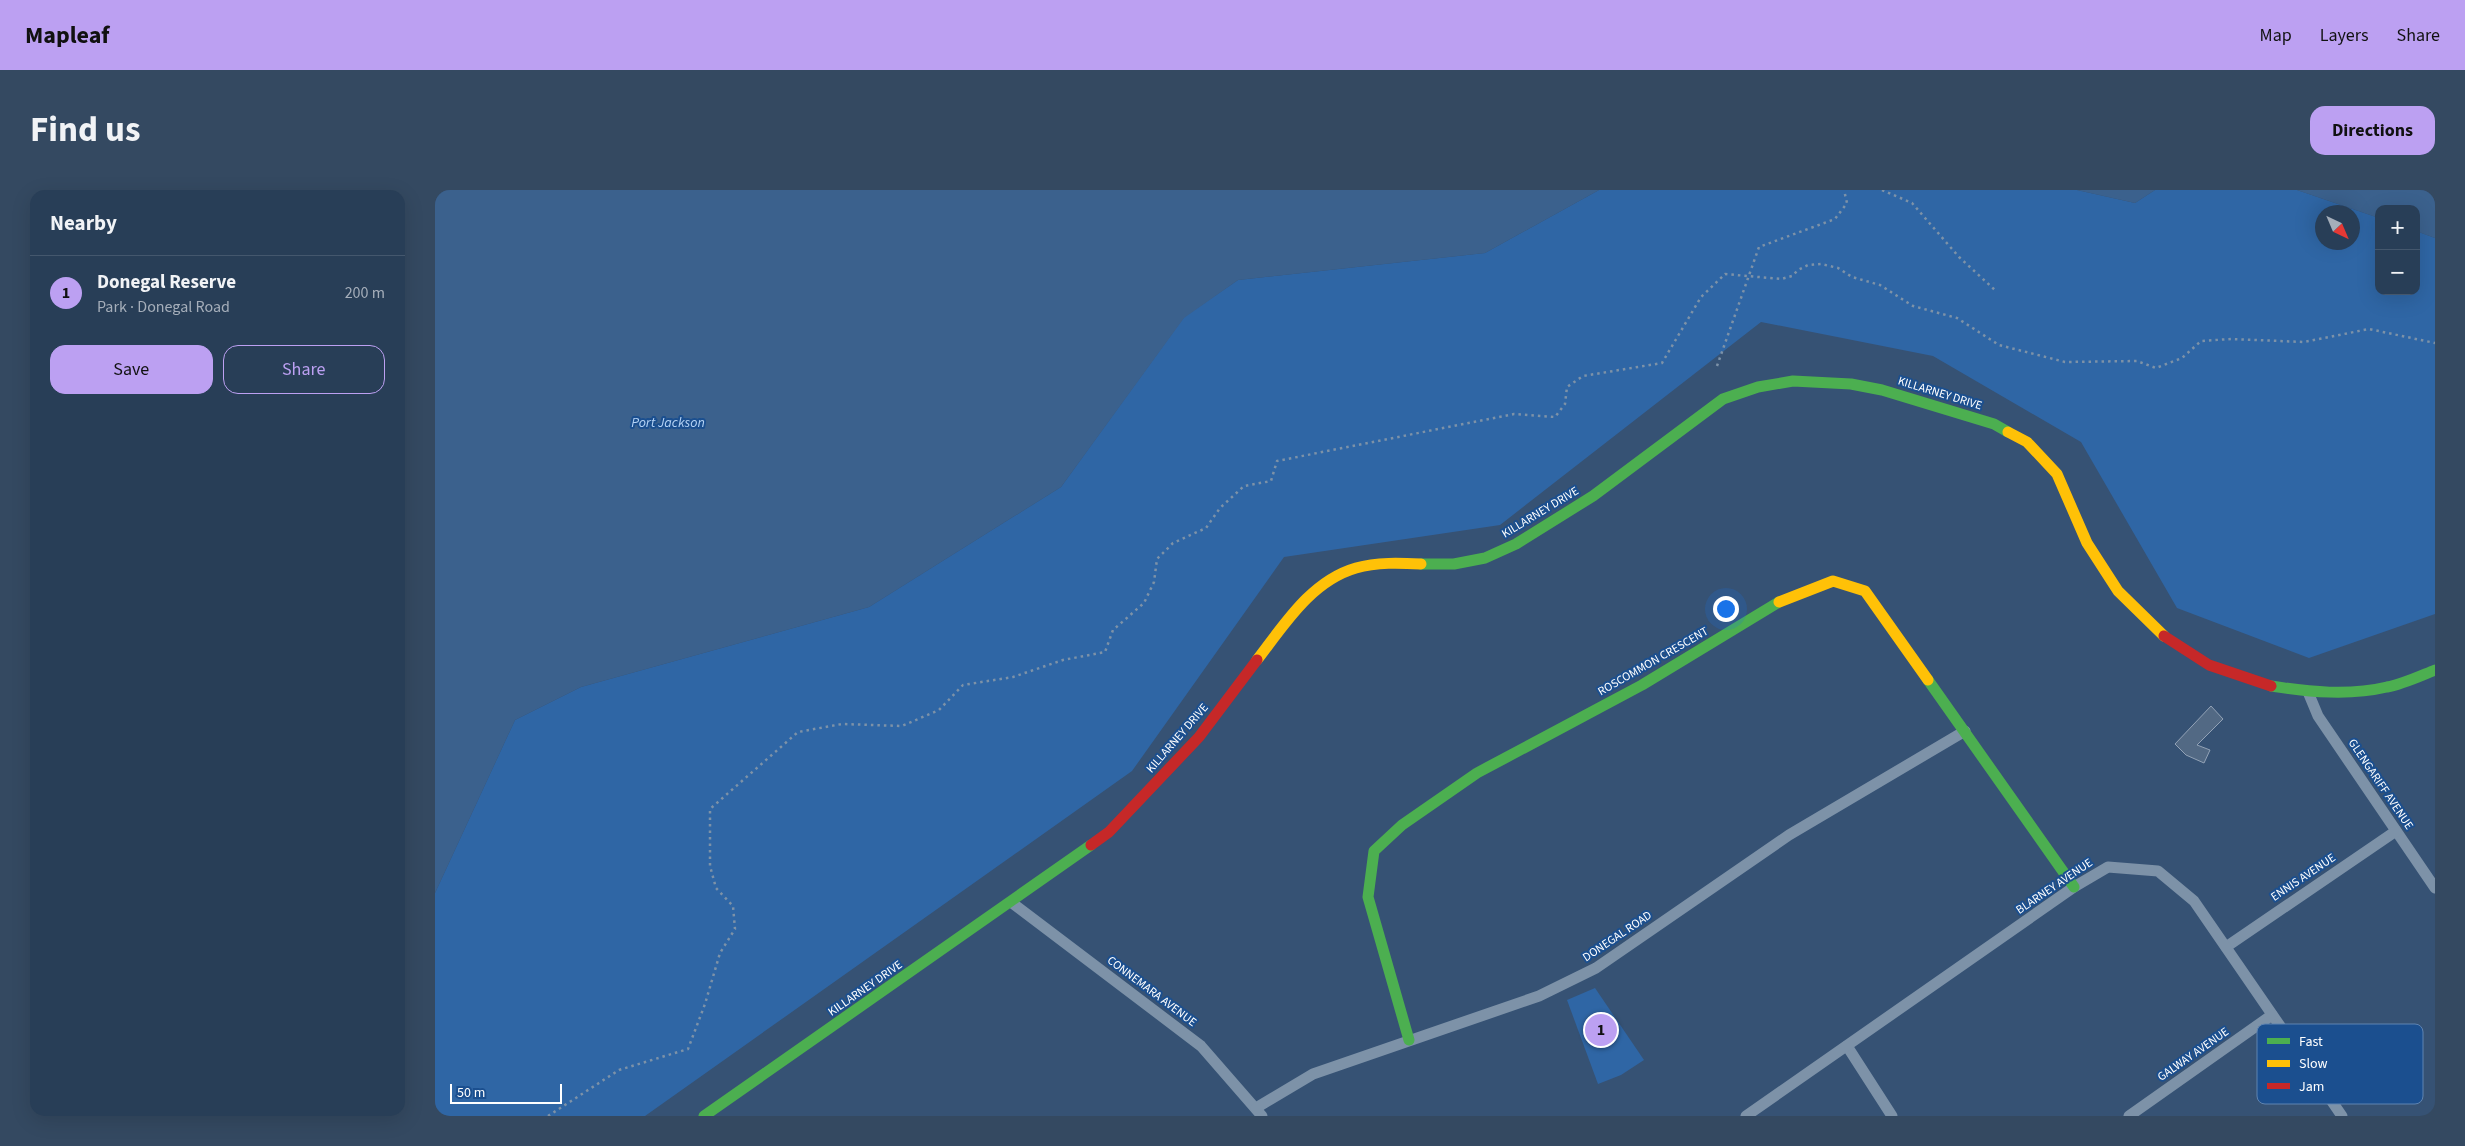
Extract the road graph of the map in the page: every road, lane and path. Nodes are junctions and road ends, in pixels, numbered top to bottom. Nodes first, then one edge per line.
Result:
1 (1843, 190) edge
2 (1882, 190) edge
3 (1996, 291) dead end
4 (2394, 333) dead end
5 (2435, 343) edge
6 (1717, 366) dead end
7 (2435, 670) edge
8 (2308, 692) junction
9 (1965, 731) junction
10 (2396, 831) junction
11 (2074, 887) junction
12 (2435, 888) edge
13 (1011, 902) junction
14 (2226, 946) junction
15 (2273, 1015) junction
16 (2260, 1024) edge
17 (2279, 1024) edge
18 (2257, 1026) edge
19 (1409, 1040) junction
20 (1847, 1046) junction
21 (2334, 1104) edge
22 (1259, 1112) edge
23 (710, 1114) edge
24 (1746, 1116) edge
25 (1891, 1116) edge
26 (2129, 1116) edge
27 (2342, 1116) edge

1 - 6 path
2 - 3 path
4 - 5 path
7 - 8 street, KILLARNEY DRIVE
8 - 10 street, GLENGARIFF AVENUE
8 - 13 street, KILLARNEY DRIVE
9 - 11 street, ROSCOMMON CRESCENT
9 - 19 street, DONEGAL ROAD
9 - 19 street, ROSCOMMON CRESCENT
10 - 12 street, GLENGARIFF AVENUE
10 - 14 street, ENNIS AVENUE
11 - 14 street, BLARNEY AVENUE
11 - 20 street, BLARNEY AVENUE
13 - 22 street, CONNEMARA AVENUE
13 - 23 street, KILLARNEY DRIVE
14 - 15 street, BLARNEY AVENUE
15 - 16 street, GALWAY AVENUE
15 - 17 street, BLARNEY AVENUE
18 - 26 street, GALWAY AVENUE
19 - 22 street, DONEGAL ROAD
20 - 24 street, BLARNEY AVENUE
20 - 25 street
21 - 27 street, BLARNEY AVENUE

